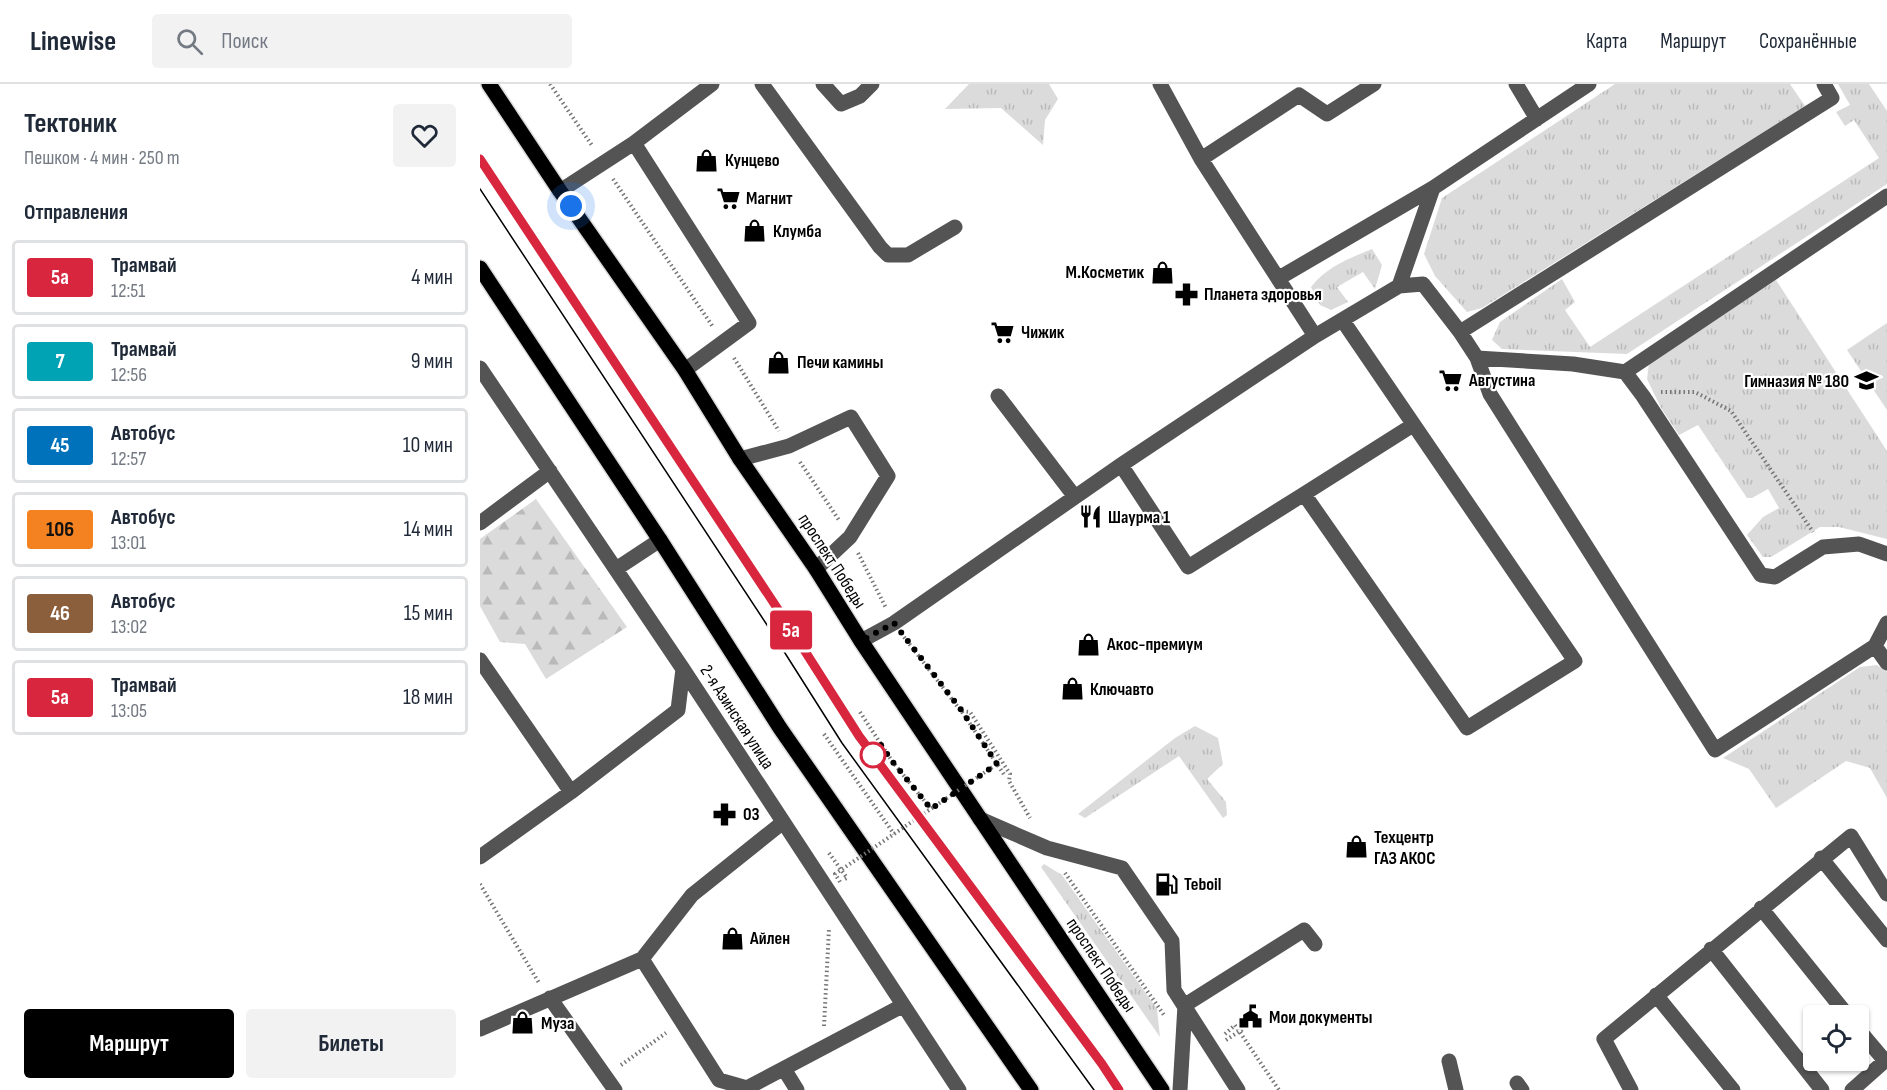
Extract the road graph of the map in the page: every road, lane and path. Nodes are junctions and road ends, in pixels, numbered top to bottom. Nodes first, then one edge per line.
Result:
1 (489, 84) edge
2 (550, 84) edge
3 (712, 84) edge
4 (762, 84) edge
5 (823, 84) edge
6 (872, 84) edge
7 (1160, 84) edge
8 (1374, 84) edge
9 (1516, 84) edge
10 (1589, 84) edge
11 (1824, 84) edge
12 (1296, 90) edge
13 (1537, 119) junction
14 (634, 143) junction
15 (1201, 159) junction
16 (603, 163) junction
17 (1433, 188) junction
18 (560, 190) junction
19 (1887, 196) edge
20 (955, 227) dead end
21 (480, 268) edge
22 (1279, 278) junction
23 (1399, 286) junction
24 (1342, 321) junction
25 (1460, 332) junction
26 (1315, 336) junction
27 (724, 342) junction
28 (1477, 358) junction
29 (480, 368) edge
30 (685, 370) junction
31 (1625, 372) junction
32 (998, 396) dead end
33 (1643, 396) junction
34 (1413, 425) junction
35 (789, 446) junction
36 (740, 459) junction
37 (1121, 465) junction
38 (550, 471) junction
39 (1304, 494) junction
40 (1075, 497) junction
41 (480, 523) edge
42 (850, 537) junction
43 (660, 540) junction
44 (1823, 548) junction
45 (1887, 554) edge
46 (616, 569) junction
47 (816, 569) junction
48 (894, 623) junction
49 (1887, 623) edge
50 (861, 641) junction
51 (1875, 646) junction
52 (480, 660) edge
53 (1887, 663) edge
54 (683, 669) junction
55 (962, 711) junction
56 (860, 712) dead end
57 (824, 734) dead end
58 (997, 764) junction
59 (1005, 776) dead end
60 (570, 792) junction
61 (931, 809) junction
62 (980, 819) junction
63 (1032, 822) dead end
64 (782, 823) junction
65 (894, 834) junction
66 (482, 851) edge
67 (1821, 858) junction
68 (1059, 868) dead end
69 (840, 882) dead end
70 (480, 884) edge
71 (1887, 894) edge
72 (1761, 908) junction
73 (829, 925) dead end
74 (1887, 940) edge
75 (1315, 944) dead end
76 (1711, 950) junction
77 (642, 959) junction
78 (539, 983) dead end
79 (1656, 995) junction
80 (550, 998) junction
81 (1185, 1005) junction
82 (1839, 1005) edge
83 (902, 1006) junction
84 (1164, 1015) dead end
85 (682, 1022) junction
86 (480, 1029) edge
87 (1229, 1029) dead end
88 (1869, 1041) edge
89 (822, 1048) junction
90 (1886, 1060) edge
91 (1449, 1061) dead end
92 (784, 1069) junction
93 (605, 1076) junction
94 (746, 1089) edge
95 (615, 1090) edge
96 (797, 1090) edge
97 (958, 1090) edge
98 (1031, 1090) edge
99 (1161, 1090) edge
100 (1180, 1090) edge
101 (1236, 1090) edge
102 (1279, 1090) edge
103 (1456, 1090) edge
104 (1631, 1090) edge
105 (1733, 1090) edge
106 (1822, 1090) edge
107 (1852, 1090) edge

1 - 18 main road, проспект Победы
2 - 16 path
3 - 14 street
4 - 20 street
5 - 6 street
7 - 15 street
8 - 12 street
9 - 13 street
10 - 13 street
11 - 25 street
12 - 15 street
13 - 17 street
14 - 16 street
14 - 27 street
15 - 22 street
16 - 18 street
16 - 27 path
17 - 22 street
17 - 23 street
18 - 30 main road, проспект Победы
19 - 31 street
21 - 43 main road
22 - 26 street
23 - 24 street
23 - 25 street
24 - 26 street
24 - 34 street
25 - 28 street
26 - 37 street
27 - 30 street
27 - 35 path
28 - 31 street
28 - 51 street
29 - 38 street, 2-я Азинская улица
30 - 36 main road, проспект Победы
31 - 33 street
32 - 40 street
33 - 44 path
33 - 44 street
34 - 39 street
34 - 39 street
35 - 36 street
35 - 42 path
35 - 42 street
36 - 47 main road, проспект Победы
37 - 39 street
37 - 40 street
38 - 41 street
38 - 46 street, 2-я Азинская улица
40 - 48 street
42 - 47 street
42 - 48 path
43 - 46 street
43 - 98 main road
44 - 45 street
46 - 54 street, 2-я Азинская улица
47 - 50 main road, проспект Победы
48 - 50 street
48 - 55 path
49 - 51 street
50 - 62 main road, проспект Победы
51 - 53 street
52 - 60 street
54 - 60 street
54 - 64 street, 2-я Азинская улица
55 - 58 path
55 - 63 path
56 - 61 path
57 - 65 path
58 - 59 path, bridge
58 - 61 path, bridge
60 - 66 street
61 - 65 path, bridge
62 - 81 street
62 - 99 main road, проспект Победы
64 - 77 street
64 - 83 street, 2-я Азинская улица
65 - 69 path, bridge
67 - 71 street
67 - 72 street
67 - 74 street
68 - 84 path
70 - 78 path
72 - 76 street
72 - 82 street
73 - 89 path
75 - 81 street
76 - 79 street
76 - 106 street
77 - 80 street
77 - 85 street
79 - 104 street
79 - 105 street
80 - 86 street
80 - 93 street
81 - 100 street
81 - 101 street
83 - 89 street
83 - 97 street, 2-я Азинская улица
85 - 93 path
85 - 94 street
87 - 102 path
88 - 90 street
89 - 92 street
90 - 107 street
91 - 103 street
92 - 94 street
92 - 96 street
93 - 95 street

